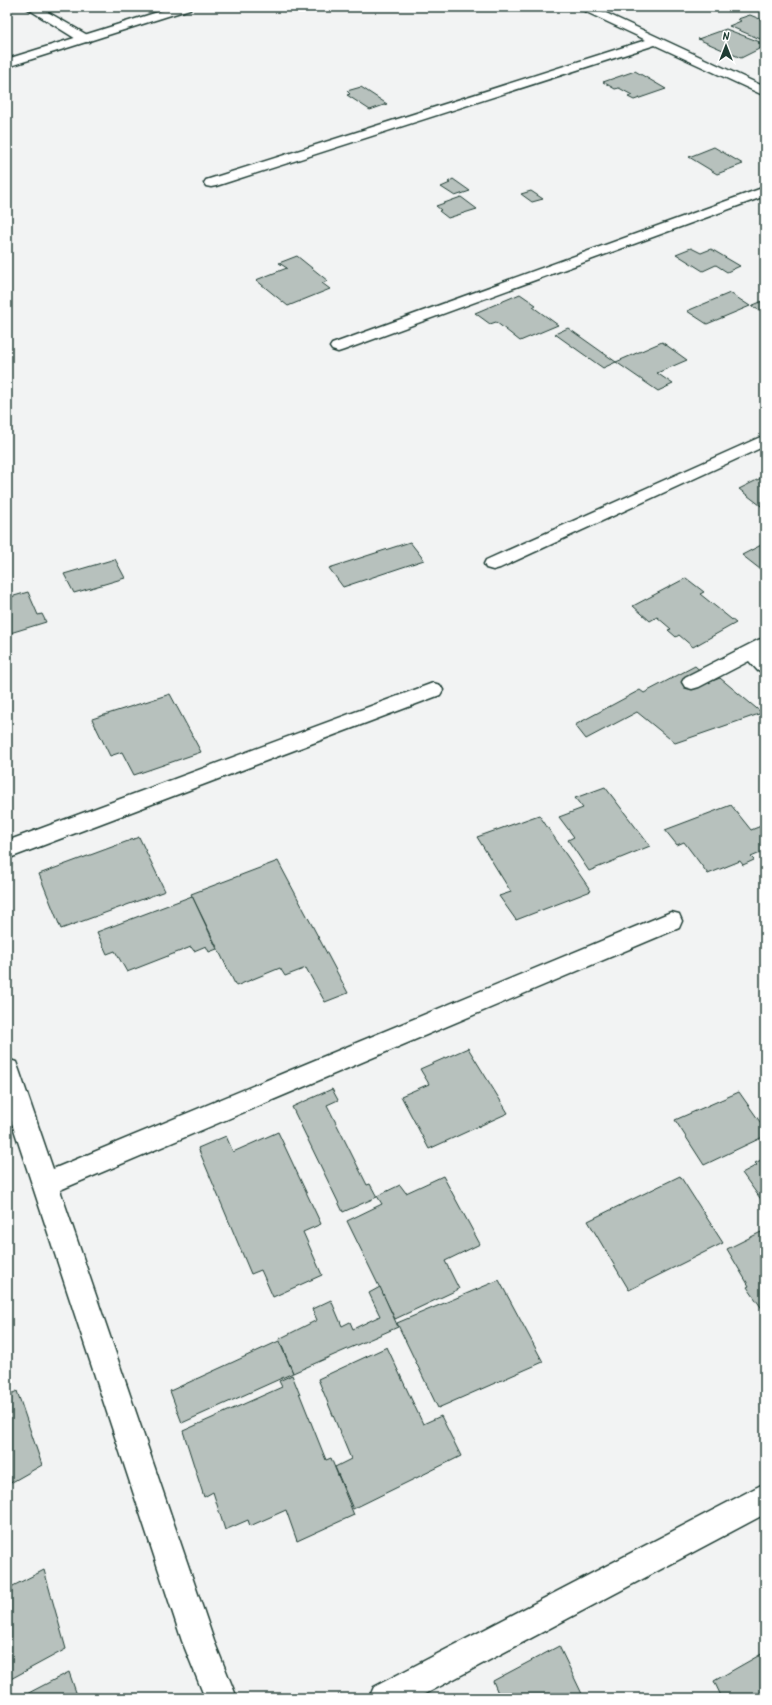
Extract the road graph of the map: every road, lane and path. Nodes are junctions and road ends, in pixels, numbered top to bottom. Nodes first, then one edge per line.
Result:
1 (31, 7) edge
2 (186, 7) edge
3 (584, 7) edge
4 (84, 39) junction
5 (656, 41) junction
6 (7, 63) edge
7 (765, 92) edge
8 (211, 184) dead end
9 (765, 191) edge
10 (338, 347) dead end
11 (765, 440) edge
12 (493, 564) dead end
13 (761, 654) edge
14 (692, 682) dead end
15 (433, 690) dead end
16 (7, 850) edge
17 (671, 921) dead end
18 (7, 1070) edge
19 (46, 1184) junction
20 (765, 1498) edge
21 (198, 1640) junction
22 (221, 1698) edge
23 (235, 1698) edge
24 (386, 1698) edge

1 - 4 street
2 - 4 street
3 - 5 street
4 - 6 street
5 - 7 street
5 - 8 street
9 - 10 street
11 - 12 street
13 - 14 street
15 - 16 street
17 - 19 street
18 - 19 street
19 - 21 street
20 - 24 street
21 - 22 street
21 - 23 street

